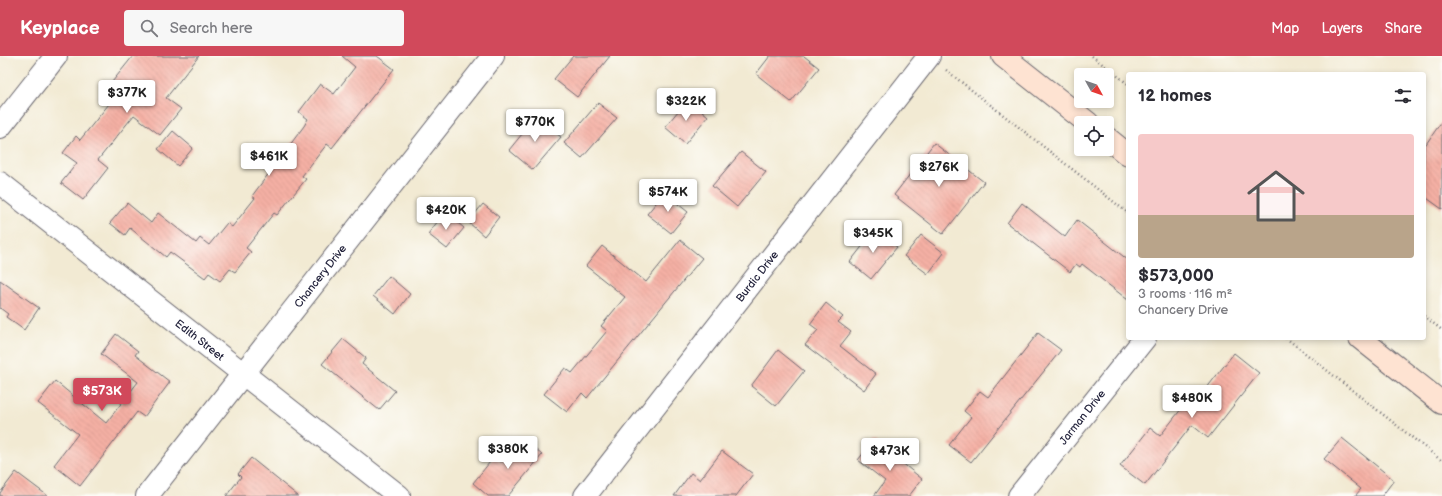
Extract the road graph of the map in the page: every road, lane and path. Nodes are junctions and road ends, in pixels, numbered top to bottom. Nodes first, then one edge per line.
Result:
1 (56, 56) edge
2 (493, 56) edge
3 (929, 56) edge
4 (1003, 56) edge
5 (1092, 56) edge
6 (948, 72) dead end
7 (1126, 82) edge
8 (1079, 116) edge
9 (0, 127) edge
10 (1114, 144) edge
11 (1126, 153) edge
12 (0, 184) edge
13 (1126, 211) edge
14 (1426, 318) edge
15 (1442, 330) edge
16 (1143, 340) edge
17 (1289, 340) edge
18 (1363, 340) edge
19 (244, 373) junction
20 (1442, 403) edge
21 (1442, 462) edge
22 (147, 496) edge
23 (399, 496) edge
24 (585, 496) edge
25 (1019, 496) edge

1 - 9 street
2 - 19 street, Chancery Drive
3 - 24 street, Burdic Drive
4 - 8 main road
5 - 7 path
6 - 13 path
10 - 11 main road
12 - 19 street, Edith Street
14 - 15 path
16 - 25 street, Jarman Drive
17 - 21 path
18 - 20 main road
19 - 22 street, Chancery Drive
19 - 23 street, Edith Street

